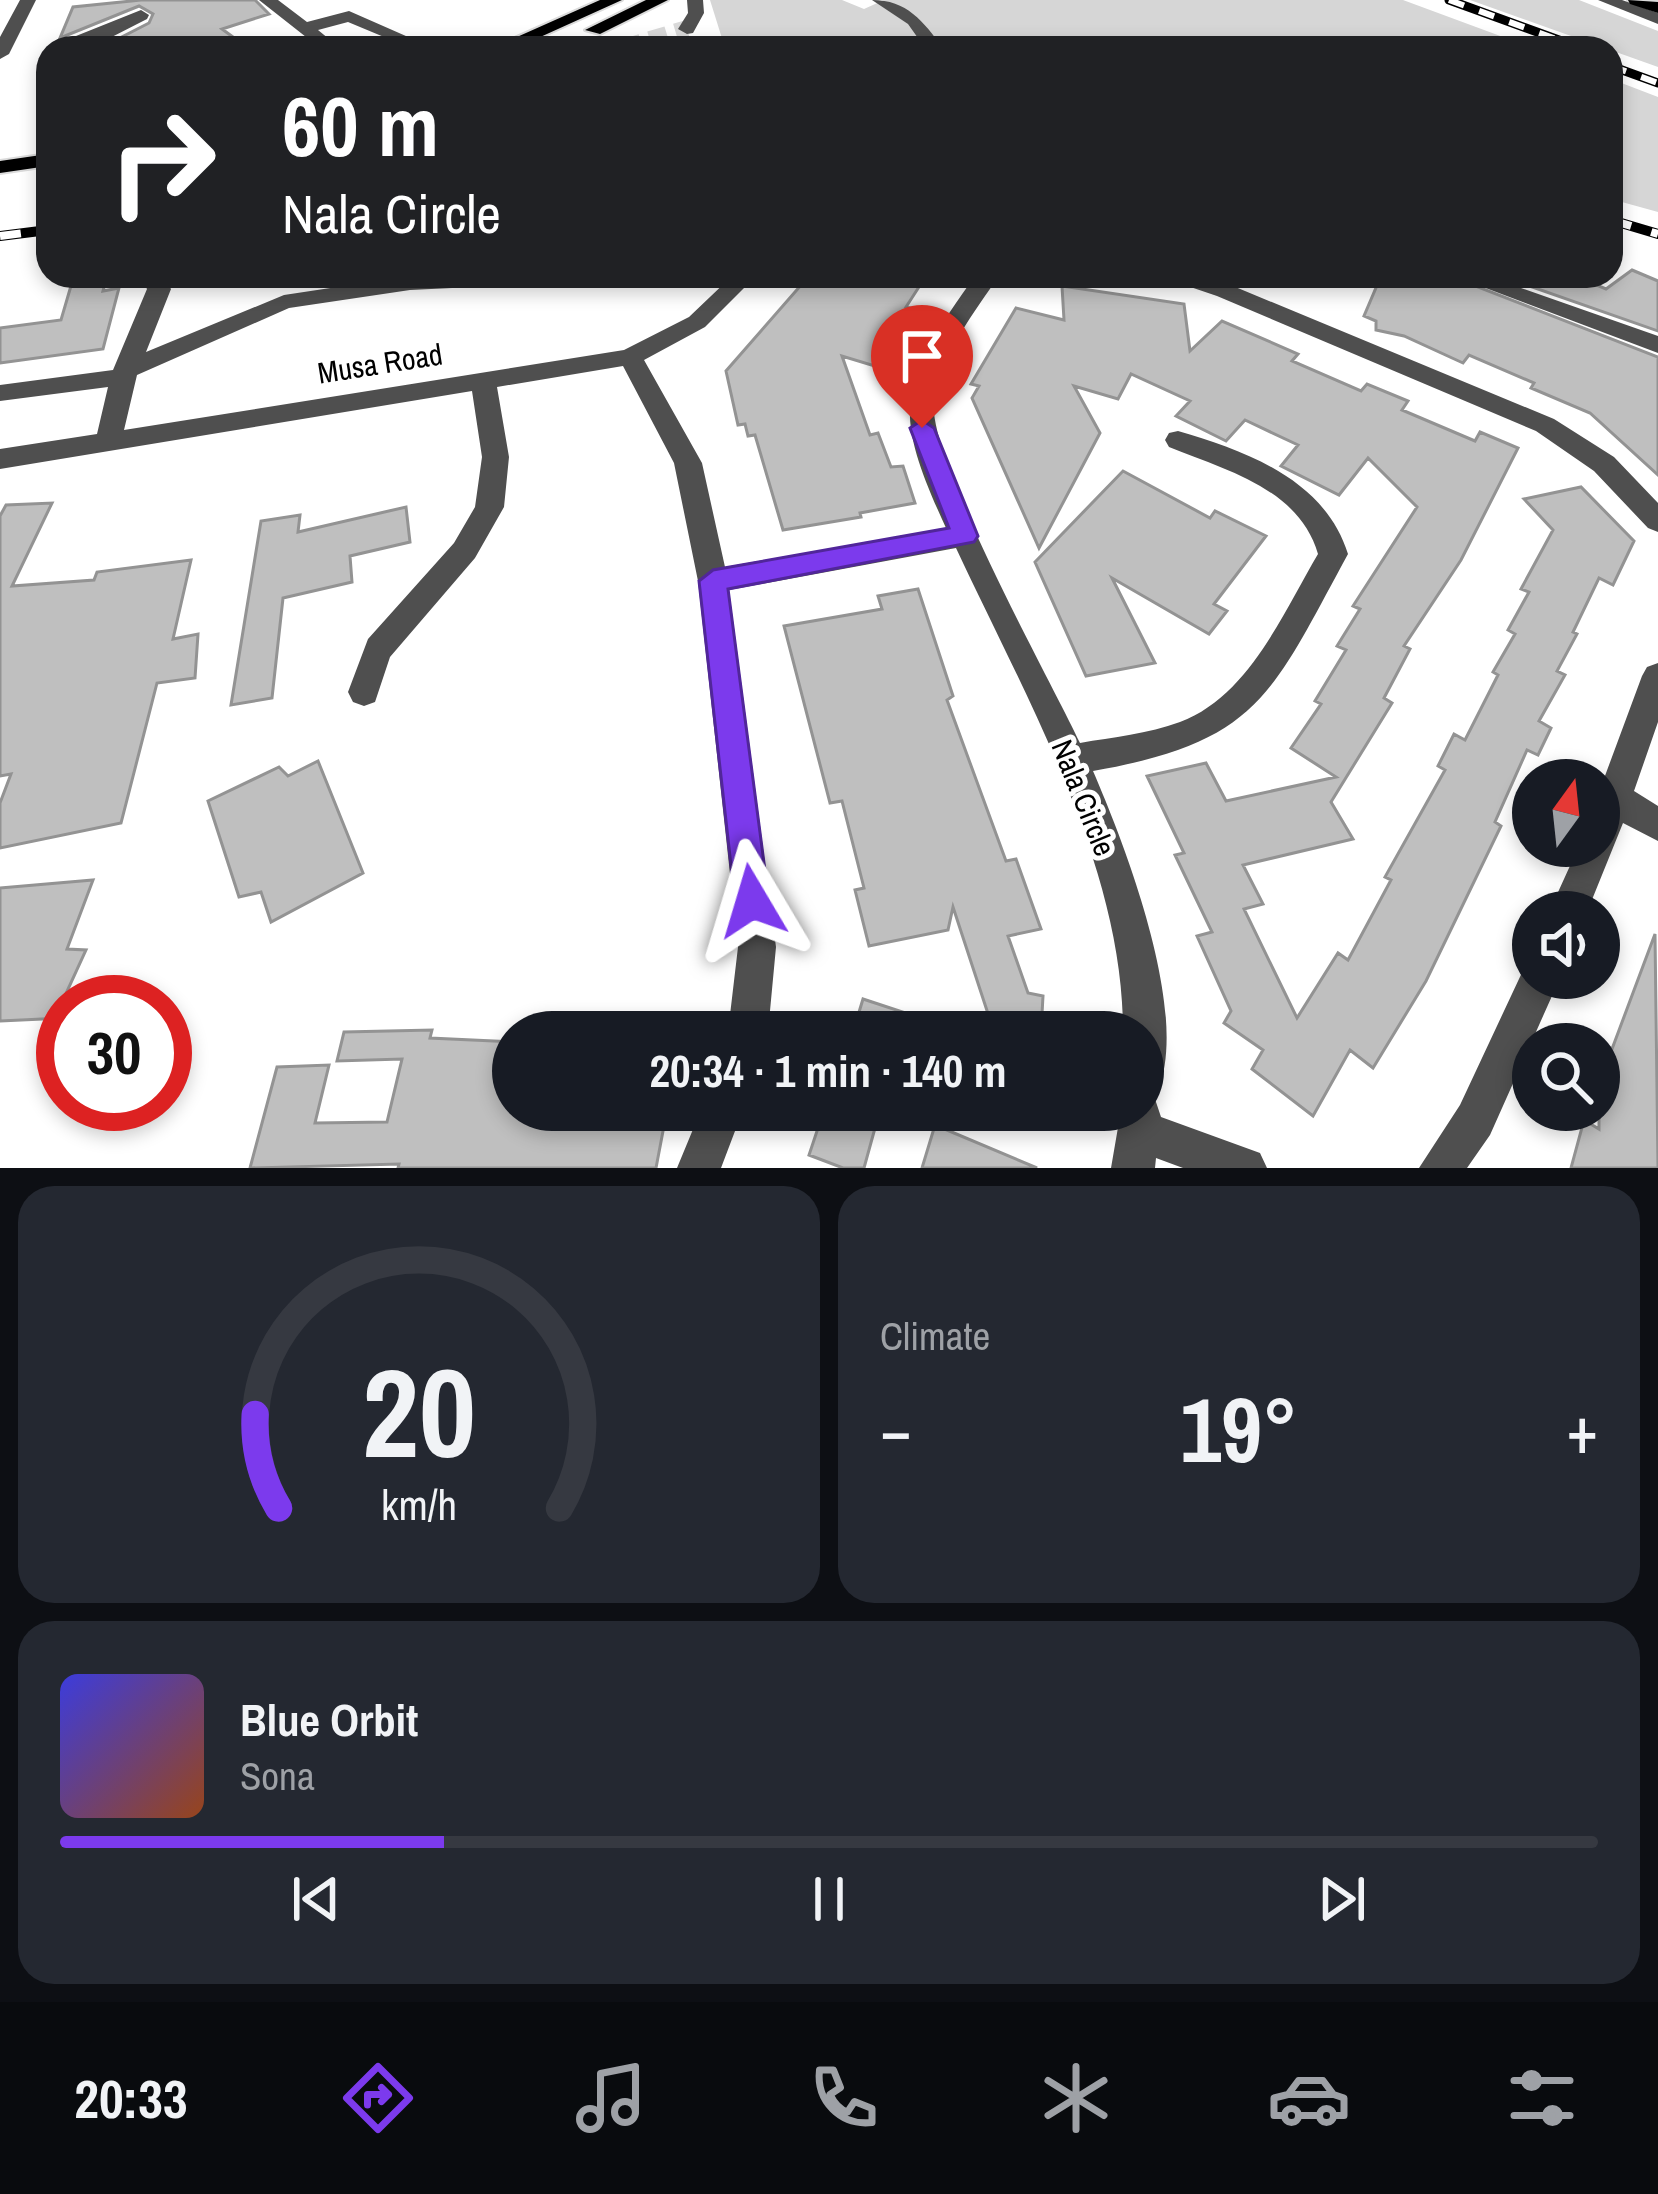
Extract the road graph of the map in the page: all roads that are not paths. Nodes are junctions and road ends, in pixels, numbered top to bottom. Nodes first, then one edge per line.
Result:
1 (28, 0) edge
2 (267, 0) edge
3 (355, 0) edge
4 (614, 0) edge
5 (660, 0) edge
6 (695, 0) edge
7 (880, 0) edge
8 (1606, 0) edge
9 (1636, 0) edge
10 (1658, 8) edge
11 (140, 15) dead end
12 (1658, 19) edge
13 (298, 24) junction
14 (687, 28) dead end
15 (100, 36) edge
16 (314, 36) edge
17 (397, 36) edge
18 (529, 36) edge
19 (578, 36) edge
20 (925, 36) edge
21 (36, 50) edge
22 (0, 54) edge
23 (36, 162) edge
24 (0, 167) edge
25 (36, 180) edge
26 (0, 185) edge
27 (158, 288) edge
28 (377, 288) edge
29 (732, 288) edge
30 (981, 288) edge
31 (1214, 288) edge
32 (1499, 288) edge
33 (1658, 345) edge
34 (630, 357) junction
35 (124, 373) junction
36 (483, 380) junction
37 (0, 392) edge
38 (1178, 440) dead end
39 (108, 442) junction
40 (0, 459) edge
41 (1658, 521) edge
42 (964, 536) junction
43 (713, 581) junction
44 (1658, 676) edge
45 (364, 692) dead end
46 (1070, 760) junction
47 (1620, 788) edge
48 (1620, 802) edge
49 (1658, 825) edge
50 (1530, 999) edge
51 (750, 1011) edge
52 (1142, 1011) edge
53 (714, 1131) edge
54 (1138, 1136) edge
55 (699, 1168) edge
56 (1245, 1168) edge
57 (1441, 1168) edge

1 - 22 street
2 - 13 street
3 - 13 street
4 - 18 main road
5 - 19 main road
6 - 14 street
7 - 20 street
8 - 12 street
9 - 10 main road
11 - 15 street
13 - 16 street
13 - 17 street
21 - 22 street
23 - 24 main road
25 - 26 main road
27 - 35 street
28 - 35 street
29 - 34 street, Musa Road
30 - 42 street, Nala Circle
31 - 41 street
32 - 33 street
34 - 36 street, Musa Road
34 - 43 street
35 - 37 street
35 - 39 street
36 - 39 street, Musa Road
36 - 45 street
38 - 46 street
39 - 40 street, Musa Road
42 - 43 street
42 - 46 street, Nala Circle
43 - 51 street
44 - 47 street
46 - 52 street, Nala Circle
48 - 49 street
50 - 57 street
53 - 55 street
54 - 56 street

